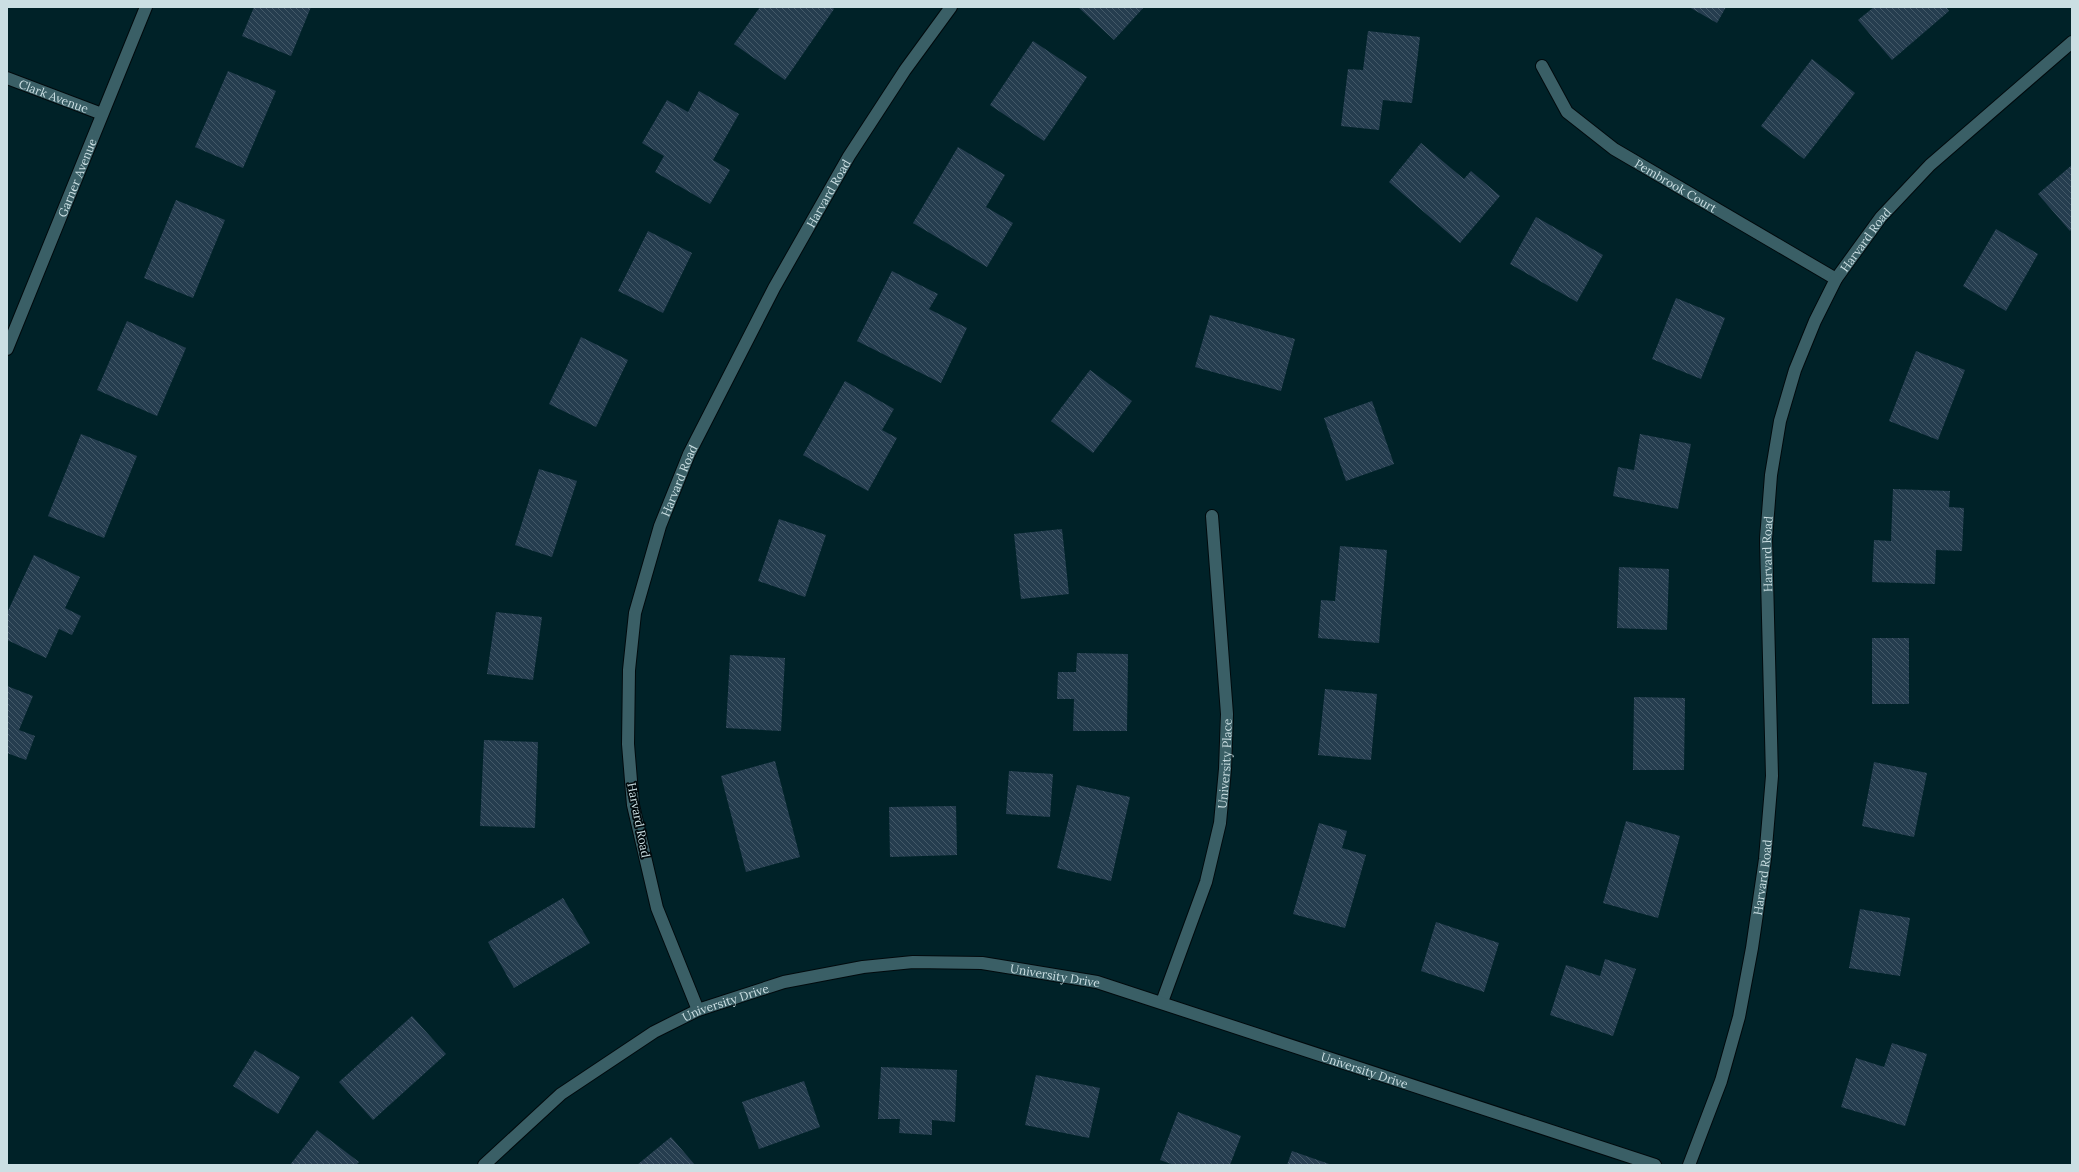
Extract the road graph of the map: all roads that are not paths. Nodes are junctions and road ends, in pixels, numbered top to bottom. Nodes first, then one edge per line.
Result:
1 (146, 7) edge
2 (951, 7) edge
3 (2072, 42) edge
4 (1542, 66) dead end
5 (7, 78) edge
6 (102, 114) junction
7 (1836, 279) junction
8 (7, 349) edge
9 (1212, 516) dead end
10 (1162, 1002) junction
11 (698, 1010) junction
12 (484, 1165) edge
13 (1655, 1165) edge
14 (1689, 1165) edge

1 - 6 street, Garner Avenue
2 - 11 street, Harvard Road
3 - 7 street, Harvard Road
4 - 7 street, Pembrook Court
5 - 6 street, Clark Avenue
6 - 8 street, Garner Avenue
7 - 14 street, Harvard Road
9 - 10 street, University Place
10 - 11 street, University Drive
10 - 13 street, University Drive
11 - 12 street, University Drive

